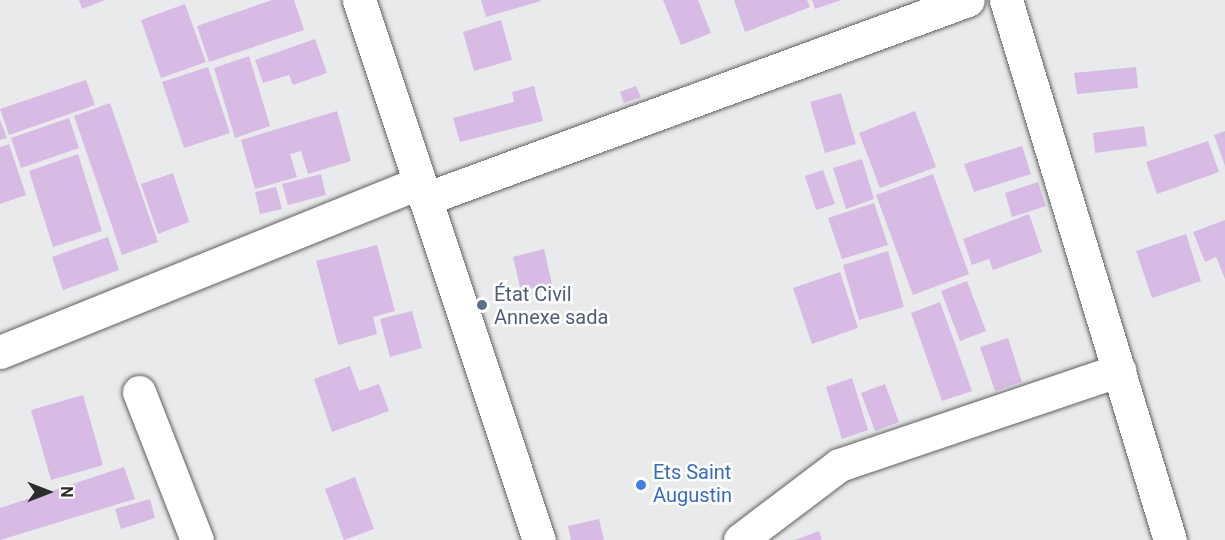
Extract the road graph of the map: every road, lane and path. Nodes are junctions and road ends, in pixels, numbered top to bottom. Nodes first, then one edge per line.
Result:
1 (359, 0) edge
2 (968, 0) edge
3 (1006, 0) edge
4 (422, 191) junction
5 (0, 352) edge
6 (1119, 370) junction
7 (139, 392) dead end
8 (196, 540) edge
9 (539, 540) edge
10 (740, 540) edge
11 (1170, 540) edge

1 - 4 street
2 - 4 street
3 - 6 street
4 - 5 street
4 - 9 street
6 - 10 street
6 - 11 street
7 - 8 street

